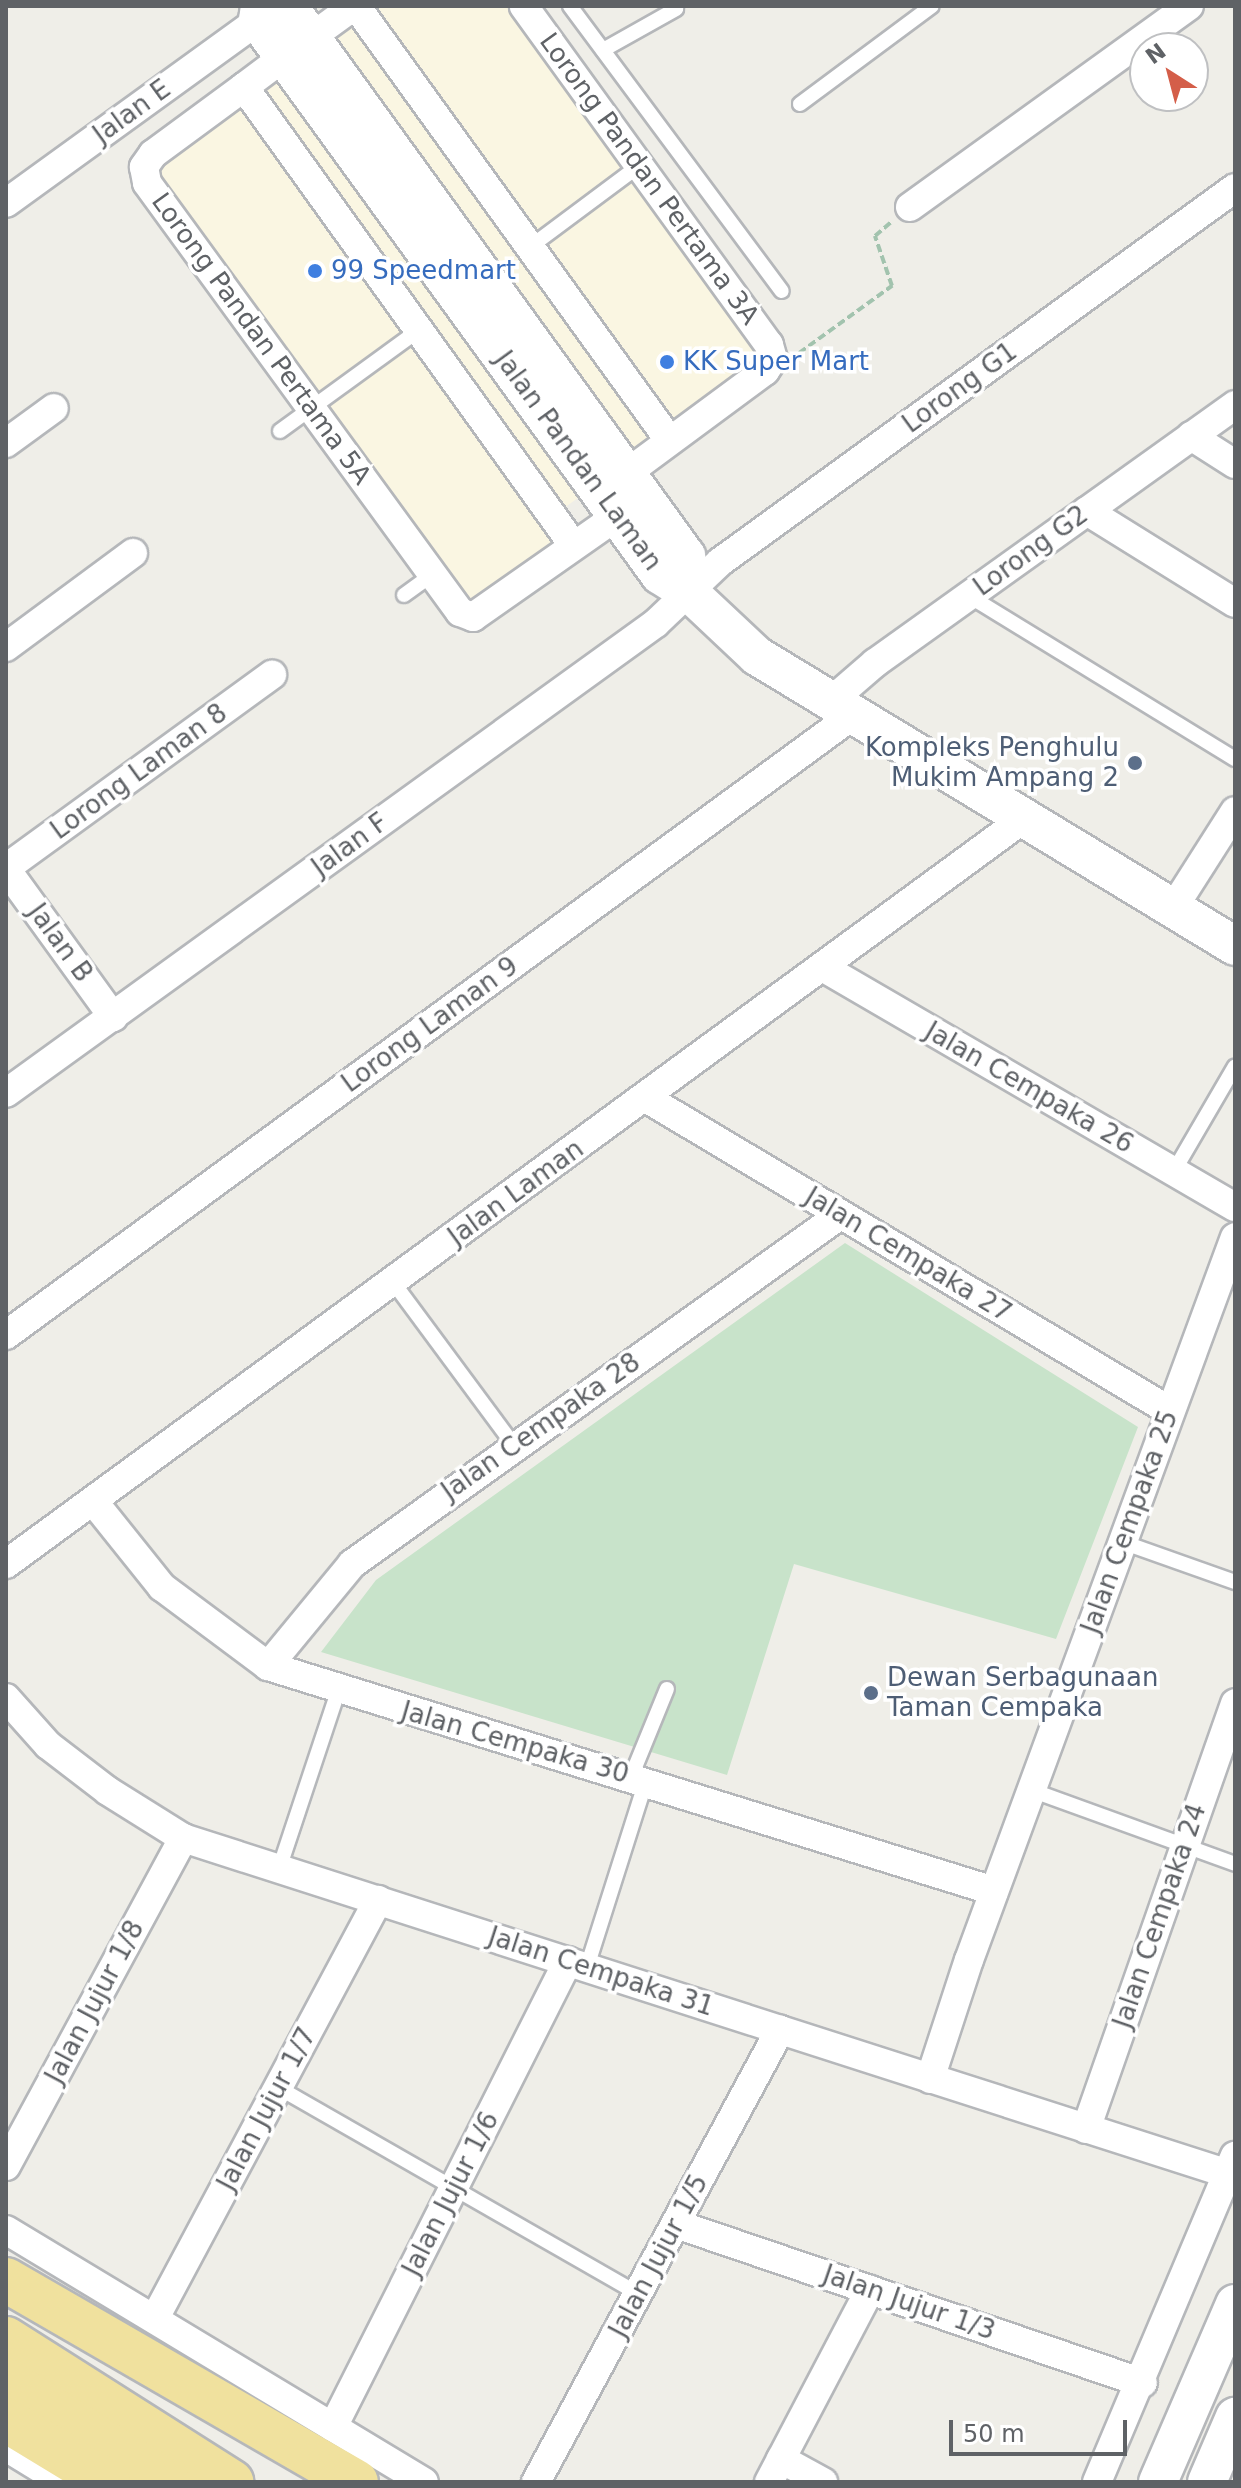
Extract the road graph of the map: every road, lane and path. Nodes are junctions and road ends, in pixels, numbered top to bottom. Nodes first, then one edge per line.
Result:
1 (355, 6) edge
2 (524, 6) edge
3 (570, 6) edge
4 (932, 6) edge
5 (1189, 6) edge
6 (676, 9) dead end
7 (271, 10) edge
8 (297, 47) junction
9 (603, 50) junction
10 (244, 87) junction
11 (800, 104) dead end
12 (640, 165) junction
13 (1235, 188) edge
14 (6, 203) edge
15 (910, 207) joint
16 (530, 247) junction
17 (782, 291) dead end
18 (419, 330) junction
19 (773, 359) junction
20 (1235, 405) edge
21 (54, 408) dead end
22 (311, 408) junction
23 (280, 431) dead end
24 (1191, 436) junction
25 (670, 441) junction
26 (6, 443) edge
27 (1235, 464) edge
28 (627, 473) junction
29 (1087, 511) junction
30 (617, 516) junction
31 (574, 546) junction
32 (133, 553) dead end
33 (433, 574) junction
34 (691, 594) junction
35 (404, 595) dead end
36 (969, 596) junction
37 (1235, 603) edge
38 (6, 647) edge
39 (272, 675) dead end
40 (842, 708) junction
41 (1235, 759) edge
42 (1235, 811) edge
43 (1023, 819) junction
44 (6, 869) edge
45 (1172, 910) junction
46 (1235, 946) edge
47 (824, 968) junction
48 (113, 1017) junction
49 (1235, 1066) edge
50 (6, 1093) edge
51 (646, 1098) junction
52 (1174, 1171) junction
53 (1235, 1207) edge
54 (840, 1215) junction
55 (1235, 1237) edge
56 (393, 1282) junction
57 (6, 1335) edge
58 (1170, 1411) junction
59 (515, 1447) junction
60 (93, 1501) junction
61 (1122, 1542) junction
62 (6, 1564) edge
63 (1235, 1582) edge
64 (268, 1666) junction
65 (667, 1689) dead end
66 (338, 1692) junction
67 (6, 1698) edge
68 (1235, 1703) edge
69 (638, 1779) junction
70 (1031, 1790) junction
71 (183, 1838) junction
72 (1184, 1846) junction
73 (1235, 1864) edge
74 (279, 1869) junction
75 (994, 1891) junction
76 (378, 1900) junction
77 (577, 1964) junction
78 (780, 2030) junction
79 (930, 2079) junction
80 (279, 2088) junction
81 (1086, 2129) junction
82 (6, 2166) edge
83 (1233, 2169) edge
84 (454, 2188) junction
85 (676, 2224) junction
86 (6, 2230) edge
87 (6, 2280) edge
88 (870, 2290) junction
89 (638, 2294) junction
90 (1235, 2304) edge
91 (155, 2318) junction
92 (6, 2339) edge
93 (6, 2380) edge
94 (1143, 2383) junction
95 (1198, 2391) junction
96 (1235, 2408) edge
97 (1235, 2417) edge
98 (6, 2420) edge
99 (256, 2423) junction
100 (333, 2427) junction
101 (6, 2447) edge
102 (775, 2471) edge
103 (63, 2482) edge
104 (108, 2482) edge
105 (168, 2482) edge
106 (231, 2482) edge
107 (309, 2482) edge
108 (356, 2482) edge
109 (424, 2482) edge
110 (536, 2482) edge
111 (823, 2482) edge
112 (1097, 2482) edge
113 (1158, 2482) edge
114 (1207, 2482) edge

1 - 8 street, Lorong Pandan Pertama 5A
1 - 16 street
2 - 12 street, Lorong Pandan Pertama 3A
3 - 9 lane
4 - 11 lane
5 - 15 street
6 - 9 lane
7 - 8 street, Jalan Pandan Laman
7 - 14 street, Jalan E
8 - 10 street, Lorong Pandan Pertama 5A
8 - 28 street, Jalan Pandan Laman
8 - 30 street, Jalan Pandan Laman
9 - 17 lane
10 - 18 street
10 - 22 street, Lorong Pandan Pertama 5A
12 - 16 lane
12 - 19 street, Lorong Pandan Pertama 3A
13 - 34 street, Lorong G1
15 - 19 path
16 - 25 street
18 - 22 lane
18 - 31 street
19 - 25 street
20 - 24 street, Lorong G2
21 - 26 street
22 - 23 lane
22 - 33 street, Lorong Pandan Pertama 5A
24 - 27 street
24 - 29 street, Lorong G2
25 - 28 street
28 - 30 street
28 - 34 street, Jalan Pandan Laman
29 - 36 street, Lorong G2
29 - 37 street
30 - 31 street
30 - 34 street, Jalan Pandan Laman
31 - 33 street, Lorong Pandan Pertama 5A
32 - 38 street
33 - 35 lane
34 - 40 street
34 - 48 street, Jalan F
36 - 40 street, Lorong G2
36 - 41 lane
39 - 44 street, Lorong Laman 8
40 - 43 street
40 - 57 street, Lorong Laman 9
42 - 45 street
43 - 45 street
43 - 47 street, Jalan Laman
44 - 48 street, Jalan B
45 - 46 street
47 - 51 street, Jalan Laman
47 - 52 street, Jalan Cempaka 26
48 - 50 street, Jalan F
49 - 52 lane
51 - 54 street, Jalan Cempaka 27
51 - 56 street, Jalan Laman
52 - 53 street, Jalan Cempaka 26
54 - 58 street, Jalan Cempaka 27
54 - 59 street, Jalan Cempaka 28
55 - 58 street, Jalan Cempaka 25
56 - 59 lane
56 - 60 street, Jalan Laman
58 - 61 street, Jalan Cempaka 25
59 - 64 street, Jalan Cempaka 28
60 - 62 street, Jalan Laman
60 - 64 street, Jalan Cempaka 30
61 - 63 lane
61 - 70 street, Jalan Cempaka 25
64 - 66 street, Jalan Cempaka 30
65 - 69 lane
66 - 69 street, Jalan Cempaka 30
66 - 74 lane
67 - 71 street, Jalan Cempaka 31
68 - 72 street, Jalan Cempaka 24
69 - 75 street, Jalan Cempaka 30
69 - 77 lane
70 - 72 lane
70 - 75 street, Jalan Cempaka 25
71 - 74 street, Jalan Cempaka 31
71 - 82 street, Jalan Jujur 1/8
72 - 73 lane
72 - 81 street, Jalan Cempaka 24
74 - 76 street, Jalan Cempaka 31
75 - 79 street, Jalan Cempaka 25
76 - 77 street, Jalan Cempaka 31
76 - 80 street, Jalan Jujur 1/7
77 - 78 street, Jalan Cempaka 31
77 - 84 street, Jalan Jujur 1/6
78 - 79 street, Jalan Cempaka 31
78 - 85 street, Jalan Jujur 1/5
79 - 81 street, Jalan Cempaka 31
80 - 84 lane
80 - 91 street, Jalan Jujur 1/7
81 - 83 street, Jalan Cempaka 31
83 - 94 street
84 - 89 lane
84 - 100 street, Jalan Jujur 1/6
85 - 88 street, Jalan Jujur 1/3
85 - 89 street, Jalan Jujur 1/5
86 - 91 street
87 - 99 highway
88 - 94 street, Jalan Jujur 1/3
88 - 102 street
89 - 110 street, Jalan Jujur 1/5
90 - 95 street
91 - 100 street
92 - 106 highway
93 - 105 highway
94 - 112 street
95 - 96 street
95 - 113 street
97 - 114 street
98 - 104 highway
99 - 107 highway
99 - 108 highway
100 - 109 street
101 - 103 street
102 - 111 street

